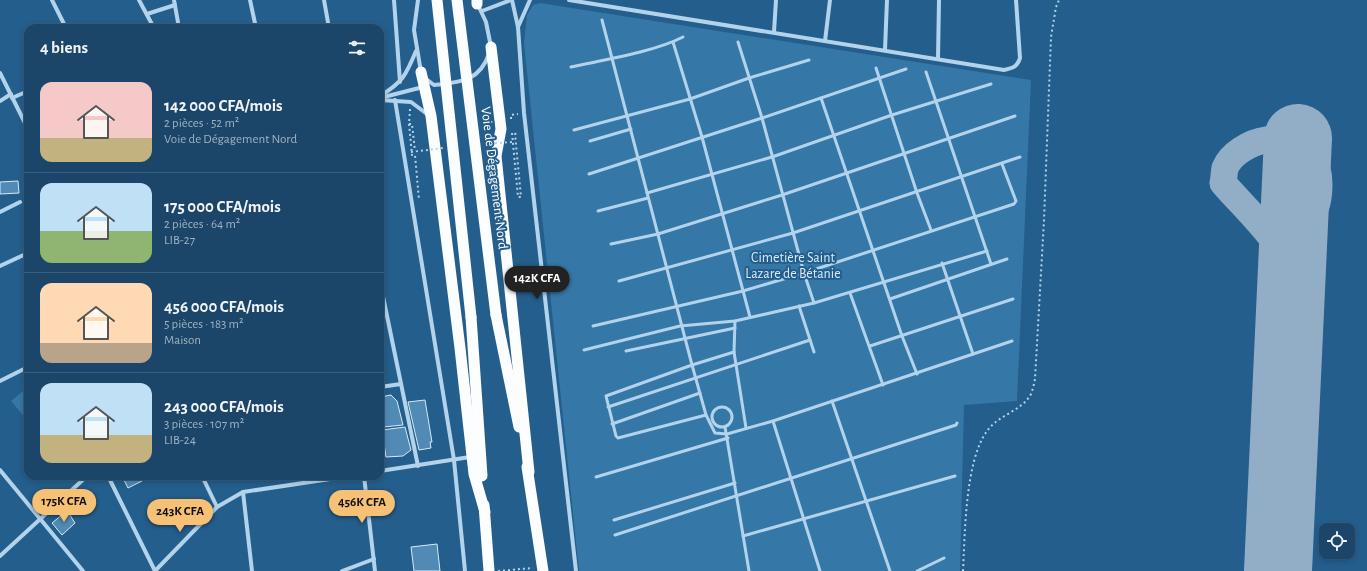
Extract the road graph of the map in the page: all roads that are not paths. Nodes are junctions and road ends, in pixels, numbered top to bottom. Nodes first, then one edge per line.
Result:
1 (52, 0) edge
2 (139, 0) edge
3 (174, 0) edge
4 (250, 0) edge
5 (324, 0) edge
6 (394, 0) edge
7 (418, 0) edge
8 (437, 0) edge
9 (457, 0) edge
10 (512, 0) edge
11 (530, 0) edge
12 (569, 0) edge
13 (776, 0) edge
14 (830, 0) edge
15 (887, 0) edge
16 (939, 0) edge
17 (1016, 0) edge
18 (477, 4) edge
19 (175, 5) junction
20 (147, 14) junction
21 (602, 20) dead end
22 (64, 24) edge
23 (152, 24) edge
24 (178, 24) edge
25 (255, 24) edge
26 (328, 24) edge
27 (518, 27) junction
28 (774, 32) junction
29 (683, 37) dead end
30 (825, 41) junction
31 (673, 42) junction
32 (738, 42) dead end
33 (491, 47) junction
34 (885, 50) junction
35 (416, 51) junction
36 (612, 58) junction
37 (938, 59) junction
38 (809, 60) dead end
39 (571, 67) dead end
40 (876, 68) dead end
41 (906, 69) dead end
42 (421, 72) joint
43 (926, 72) dead end
44 (0, 73) edge
45 (749, 78) junction
46 (879, 78) junction
47 (400, 82) junction
48 (990, 84) dead end
49 (428, 86) junction
50 (24, 92) edge
51 (384, 95) edge
52 (12, 96) junction
53 (384, 97) edge
54 (821, 98) junction
55 (384, 99) edge
56 (690, 99) junction
57 (395, 100) junction
58 (0, 101) edge
59 (937, 102) junction
60 (431, 116) junction
61 (892, 116) junction
62 (1015, 116) dead end
63 (628, 117) junction
64 (762, 118) junction
65 (24, 121) edge
66 (631, 129) junction
67 (574, 130) dead end
68 (702, 136) junction
69 (835, 136) junction
70 (950, 139) junction
71 (590, 141) dead end
72 (905, 155) junction
73 (638, 157) junction
74 (772, 157) junction
75 (1020, 157) dead end
76 (1002, 164) junction
77 (847, 173) junction
78 (589, 174) dead end
79 (712, 176) junction
80 (962, 177) junction
81 (647, 193) junction
82 (916, 193) junction
83 (782, 195) junction
84 (648, 198) junction
85 (20, 202) dead end
86 (598, 211) dead end
87 (0, 212) edge
88 (860, 212) junction
89 (722, 213) junction
90 (975, 216) junction
91 (931, 230) junction
92 (793, 233) junction
93 (658, 234) junction
94 (611, 244) dead end
95 (872, 250) junction
96 (733, 251) junction
97 (987, 251) junction
98 (24, 255) edge
99 (1007, 259) dead end
100 (942, 263) junction
101 (991, 264) junction
102 (0, 266) edge
103 (667, 269) junction
104 (804, 273) junction
105 (947, 279) junction
106 (619, 281) dead end
107 (885, 283) junction
108 (743, 291) junction
109 (850, 292) junction
110 (890, 299) junction
111 (1013, 299) dead end
112 (384, 301) edge
113 (814, 302) junction
114 (799, 306) junction
115 (676, 307) junction
116 (960, 316) junction
117 (750, 317) junction
118 (735, 321) junction
119 (594, 326) dead end
120 (680, 326) junction
121 (735, 328) junction
122 (902, 336) junction
123 (684, 338) junction
124 (810, 340) junction
125 (1012, 341) dead end
126 (870, 346) junction
127 (584, 350) dead end
128 (626, 351) dead end
129 (734, 352) junction
130 (814, 352) dead end
131 (973, 354) junction
132 (692, 365) junction
133 (736, 365) junction
134 (24, 369) edge
135 (917, 374) junction
136 (696, 379) junction
137 (0, 381) edge
138 (401, 384) junction
139 (883, 385) junction
140 (384, 386) edge
141 (700, 393) junction
142 (832, 401) junction
143 (608, 407) junction
144 (706, 415) junction
145 (773, 421) junction
146 (957, 423) dead end
147 (612, 424) junction
148 (725, 427) junction
149 (746, 428) junction
150 (727, 434) junction
151 (728, 438) junction
152 (472, 457) junction
153 (454, 460) junction
154 (852, 460) junction
155 (418, 466) junction
156 (0, 470) edge
157 (384, 470) edge
158 (529, 472) junction
159 (596, 476) dead end
160 (955, 476) dead end
161 (792, 478) junction
162 (83, 480) edge
163 (110, 480) edge
164 (204, 480) edge
165 (323, 480) edge
166 (364, 480) edge
167 (734, 483) junction
168 (243, 492) junction
169 (737, 496) junction
170 (866, 501) junction
171 (217, 507) junction
172 (485, 512) junction
173 (40, 519) junction
174 (805, 519) junction
175 (614, 520) dead end
176 (615, 535) dead end
177 (743, 536) junction
178 (0, 556) edge
179 (944, 558) dead end
180 (374, 559) junction
181 (543, 569) edge
182 (83, 571) edge
183 (155, 571) edge
184 (252, 571) edge
185 (342, 571) edge
186 (375, 571) edge
187 (465, 571) edge
188 (489, 571) edge
189 (576, 571) edge
190 (749, 571) edge
191 (820, 571) edge
192 (890, 571) edge
193 (917, 571) edge

1 - 22 street
2 - 20 street
3 - 19 street
4 - 25 street
5 - 26 street
6 - 47 street
7 - 35 street
8 - 172 highway, bridge
9 - 158 highway, Voie de Dégagement Nord, bridge
10 - 18 street
10 - 27 street
11 - 27 street
12 - 28 street
13 - 28 street
14 - 30 street
15 - 34 street
16 - 37 street
17 - 37 street
18 - 33 street
19 - 20 street
19 - 24 street
20 - 23 street
21 - 36 lane
27 - 189 street
28 - 30 street
29 - 31 lane
30 - 34 street
31 - 36 lane
31 - 56 lane
32 - 45 lane
33 - 49 street
33 - 158 highway
34 - 37 street
35 - 42 street
35 - 47 street
36 - 39 lane
36 - 63 lane
38 - 45 lane
40 - 46 lane
41 - 46 lane
42 - 49 highway
43 - 59 lane
44 - 52 street
45 - 56 lane
45 - 64 lane
46 - 54 lane
46 - 61 lane
47 - 51 street
48 - 59 lane
49 - 53 street
49 - 60 highway
50 - 52 street
52 - 58 street
52 - 65 street
54 - 64 lane
54 - 69 lane
55 - 57 street
56 - 63 lane
56 - 68 lane
57 - 60 street
57 - 153 street
59 - 61 lane
59 - 70 lane
60 - 152 highway
61 - 69 lane
61 - 72 lane
62 - 70 lane
63 - 66 lane
63 - 67 lane
64 - 68 lane
64 - 74 lane
66 - 71 lane
66 - 73 lane
68 - 73 lane
68 - 79 lane
69 - 74 lane
69 - 77 lane
70 - 72 lane
70 - 80 lane
72 - 77 lane
72 - 82 lane
73 - 78 lane
73 - 81 lane
74 - 79 lane
74 - 83 lane
75 - 76 lane
76 - 80 lane
76 - 90 lane
77 - 83 lane
77 - 88 lane
79 - 81 lane
79 - 89 lane
80 - 82 lane
80 - 90 lane
81 - 84 lane
82 - 88 lane
82 - 91 lane
83 - 89 lane
83 - 92 lane
84 - 86 lane
84 - 93 lane
85 - 87 street
88 - 92 lane
88 - 95 lane
89 - 93 lane
89 - 96 lane
90 - 91 lane
90 - 97 lane
91 - 95 lane
92 - 96 lane
92 - 104 lane
93 - 94 lane
93 - 103 lane
95 - 104 lane
95 - 107 lane
96 - 103 lane
96 - 108 lane
97 - 100 lane
97 - 101 lane
98 - 102 street
99 - 101 lane
100 - 105 lane
100 - 107 lane
101 - 105 lane
103 - 106 lane
103 - 115 lane
104 - 108 lane
104 - 113 lane
105 - 110 lane
105 - 116 lane
107 - 109 lane
107 - 110 lane
108 - 115 lane
108 - 117 lane
109 - 113 lane
109 - 126 lane
110 - 122 lane
111 - 116 lane
112 - 138 street
113 - 114 lane
114 - 117 lane
114 - 124 lane
115 - 119 lane
115 - 120 lane
116 - 122 lane
116 - 131 lane
117 - 118 lane
118 - 120 lane
118 - 121 lane
120 - 123 lane
120 - 127 lane
121 - 123 lane
121 - 129 lane
122 - 126 lane
122 - 135 lane
123 - 128 lane
123 - 132 lane
124 - 130 lane
124 - 133 lane
125 - 131 lane
126 - 139 lane
129 - 132 lane
129 - 133 lane
131 - 135 lane
132 - 136 lane
132 - 143 lane
133 - 136 lane
133 - 149 lane
134 - 137 street
135 - 139 lane
136 - 141 lane
136 - 143 lane
138 - 140 street
138 - 155 street
139 - 142 lane
141 - 144 lane
141 - 147 lane
142 - 145 lane
142 - 154 lane
143 - 147 lane
144 - 147 lane
144 - 150 lane
145 - 149 lane
145 - 161 lane
146 - 154 lane
148 - 148 lane
148 - 150 lane
149 - 150 lane
150 - 151 lane
151 - 159 lane
151 - 167 lane
152 - 153 street
152 - 172 highway
153 - 155 street
153 - 187 street
154 - 161 lane
154 - 170 lane
155 - 157 street
156 - 173 street
158 - 181 highway, Voie de Dégagement Nord
160 - 170 lane
161 - 169 lane
161 - 174 lane
162 - 173 street
163 - 183 street
164 - 171 street
165 - 168 street
166 - 180 street
167 - 169 lane
167 - 175 lane
168 - 171 street
168 - 184 street
169 - 176 lane
169 - 177 lane
170 - 174 lane
170 - 192 lane
171 - 183 street
172 - 188 highway
173 - 178 street
173 - 182 street
174 - 177 lane
174 - 191 lane
177 - 190 lane
179 - 193 lane
180 - 185 street
180 - 186 street

